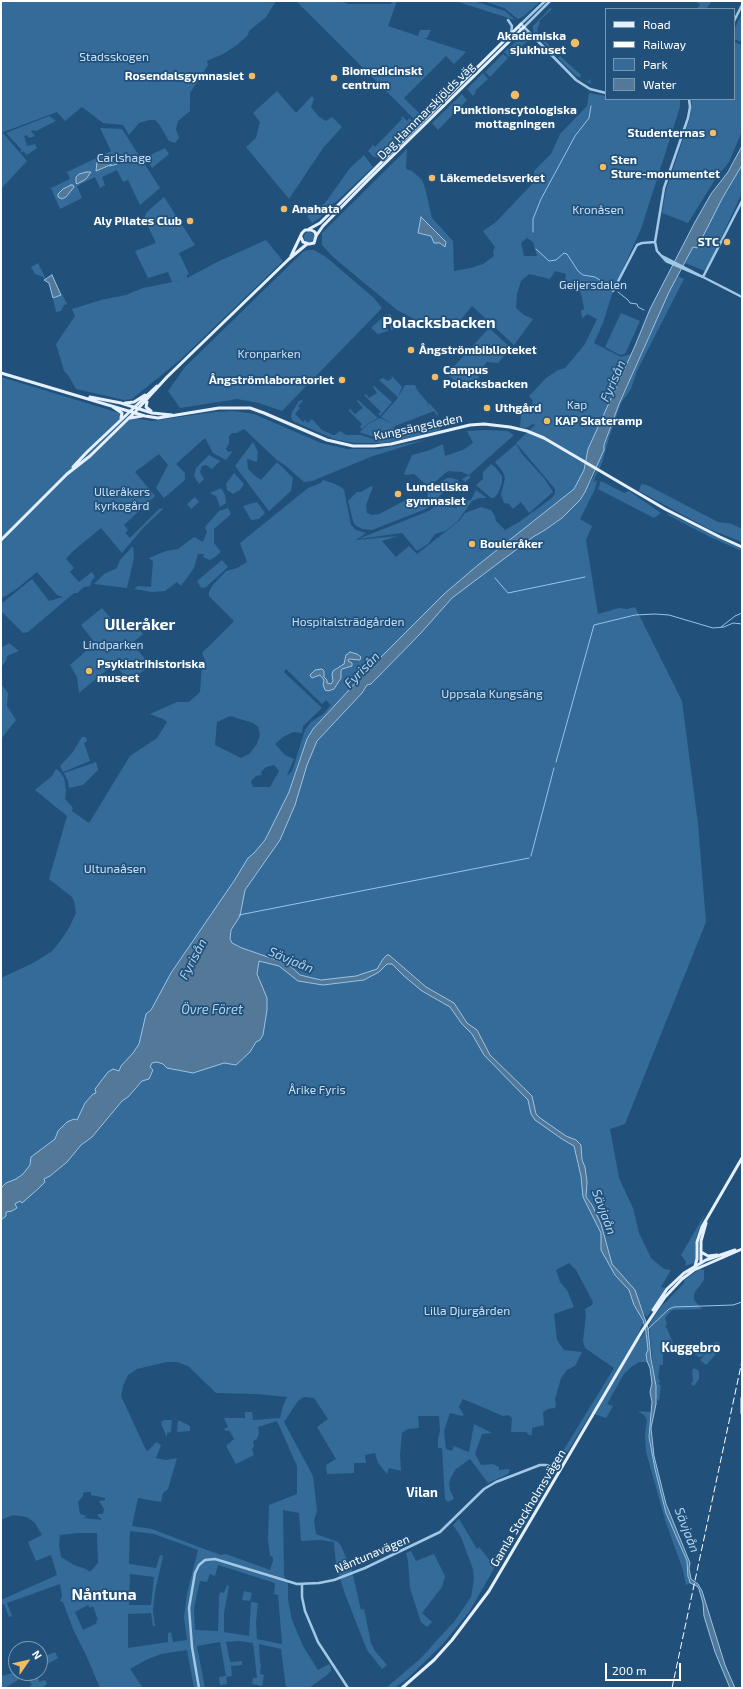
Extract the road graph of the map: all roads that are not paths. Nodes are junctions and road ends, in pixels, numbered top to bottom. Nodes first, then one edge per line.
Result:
1 (545, 1) edge
2 (550, 1) edge
3 (742, 5) edge
4 (735, 19) edge
5 (508, 20) dead end
6 (520, 25) junction
7 (523, 28) junction
8 (510, 35) junction
9 (605, 93) edge
10 (689, 100) edge
11 (742, 201) edge
12 (309, 229) junction
13 (316, 236) junction
14 (301, 237) junction
15 (655, 242) junction
16 (307, 244) junction
17 (288, 259) junction
18 (703, 277) junction
19 (613, 291) dead end
20 (742, 296) edge
21 (1, 373) edge
22 (65, 391) junction
23 (150, 393) junction
24 (121, 403) junction
25 (110, 405) junction
26 (134, 408) junction
27 (138, 409) junction
28 (130, 411) junction
29 (135, 412) junction
30 (152, 413) junction
31 (176, 415) junction
32 (145, 416) junction
33 (127, 420) junction
34 (120, 421) junction
35 (67, 474) junction
36 (1, 540) edge
37 (742, 547) edge
38 (742, 1158) edge
39 (742, 1248) edge
40 (699, 1251) junction
41 (720, 1254) junction
42 (702, 1264) junction
43 (695, 1266) junction
44 (648, 1321) junction
45 (742, 1398) edge
46 (742, 1413) edge
47 (560, 1470) junction
48 (302, 1584) junction
49 (199, 1688) edge
50 (348, 1688) edge
51 (402, 1688) edge

1 - 6 street, Dag Hammarskjölds väg
2 - 7 street, Dag Hammarskjölds väg
3 - 4 street
5 - 8 street
6 - 7 street
6 - 8 main road, Dag Hammarskjölds väg
7 - 9 street
7 - 13 main road, Dag Hammarskjölds väg
8 - 12 main road, Dag Hammarskjölds väg
10 - 15 street
11 - 18 street
12 - 13 main road
12 - 14 main road
13 - 16 main road
14 - 16 main road
14 - 17 main road
15 - 18 street
15 - 19 street
16 - 17 main road
17 - 23 main road
18 - 20 street
21 - 22 main road
22 - 24 main road, Kungsängsleden
22 - 25 main road, Kungsängsleden
23 - 24 main road
23 - 26 main road
23 - 27 main road
23 - 30 main road
24 - 26 main road, Kungsängsleden
25 - 28 main road, Kungsängsleden
25 - 34 main road
26 - 27 main road, Kungsängsleden
26 - 28 main road
27 - 29 main road
27 - 30 main road, Kungsängsleden
28 - 29 main road, Kungsängsleden
28 - 34 main road
29 - 32 main road, Kungsängsleden
29 - 33 main road
30 - 31 main road, Kungsängsleden
31 - 32 main road, Kungsängsleden
31 - 37 main road, Kungsängsleden
32 - 33 main road
33 - 35 main road
34 - 35 main road
35 - 36 main road
38 - 40 main road
39 - 41 main road, Gamla Stockholmsvägen
39 - 42 main road, Gamla Stockholmsvägen
40 - 41 main road
40 - 42 main road
40 - 43 main road
41 - 42 main road, Gamla Stockholmsvägen
42 - 43 main road, Gamla Stockholmsvägen
42 - 44 main road, Gamla Stockholmsvägen
43 - 44 main road, Gamla Stockholmsvägen
44 - 47 main road, Gamla Stockholmsvägen
45 - 46 main road
47 - 48 street, Nåntunavägen
47 - 51 main road, Gamla Stockholmsvägen
48 - 49 street, Nåntunavägen
48 - 50 street

